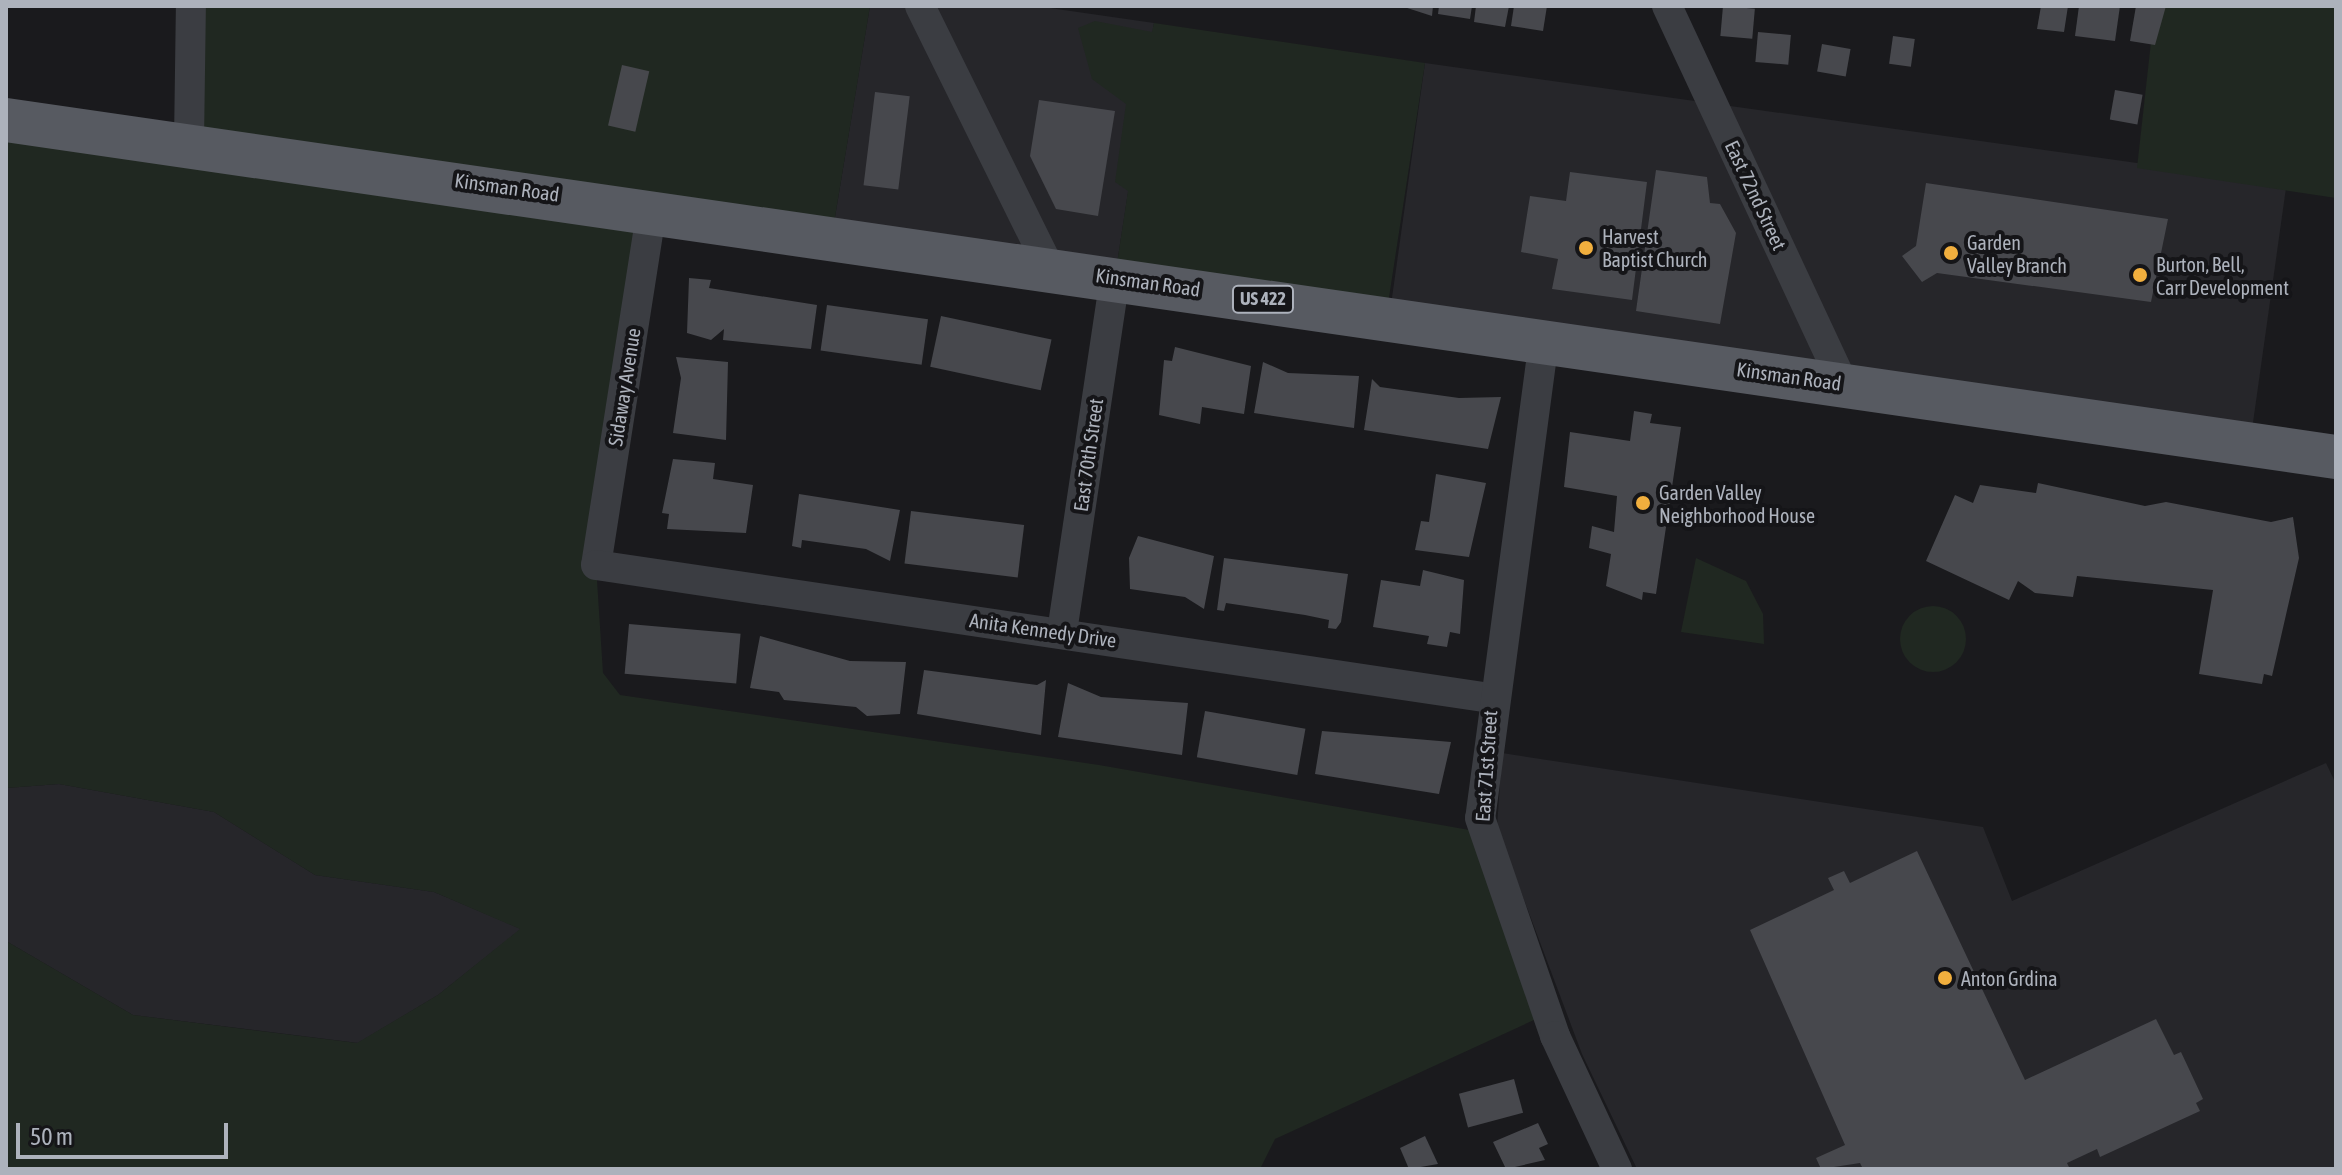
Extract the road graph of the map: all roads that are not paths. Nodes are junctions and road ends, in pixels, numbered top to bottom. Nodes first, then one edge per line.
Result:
1 (191, 6) edge
2 (920, 6) edge
3 (1667, 6) edge
4 (6, 120) edge
5 (189, 142) junction
6 (652, 208) junction
7 (1049, 267) junction
8 (1115, 277) junction
9 (1544, 340) junction
10 (1844, 385) junction
11 (2336, 457) edge
12 (596, 565) joint
13 (1062, 632) junction
14 (1490, 698) junction
15 (1617, 1169) edge

1 - 5 street
2 - 7 street
3 - 10 street, East 72nd Street
4 - 5 main road, Kinsman Road / US 422
5 - 6 main road, Kinsman Road / US 422
6 - 7 main road, Kinsman Road / US 422
6 - 12 street, Sidaway Avenue
7 - 8 main road, Kinsman Road / US 422
8 - 9 main road, Kinsman Road / US 422
8 - 13 street, East 70th Street
9 - 10 main road, Kinsman Road / US 422
9 - 14 street, East 71st Street
10 - 11 main road, Kinsman Road / US 422
12 - 13 street, Anita Kennedy Drive
13 - 14 street, Anita Kennedy Drive
14 - 15 street, East 71st Street

